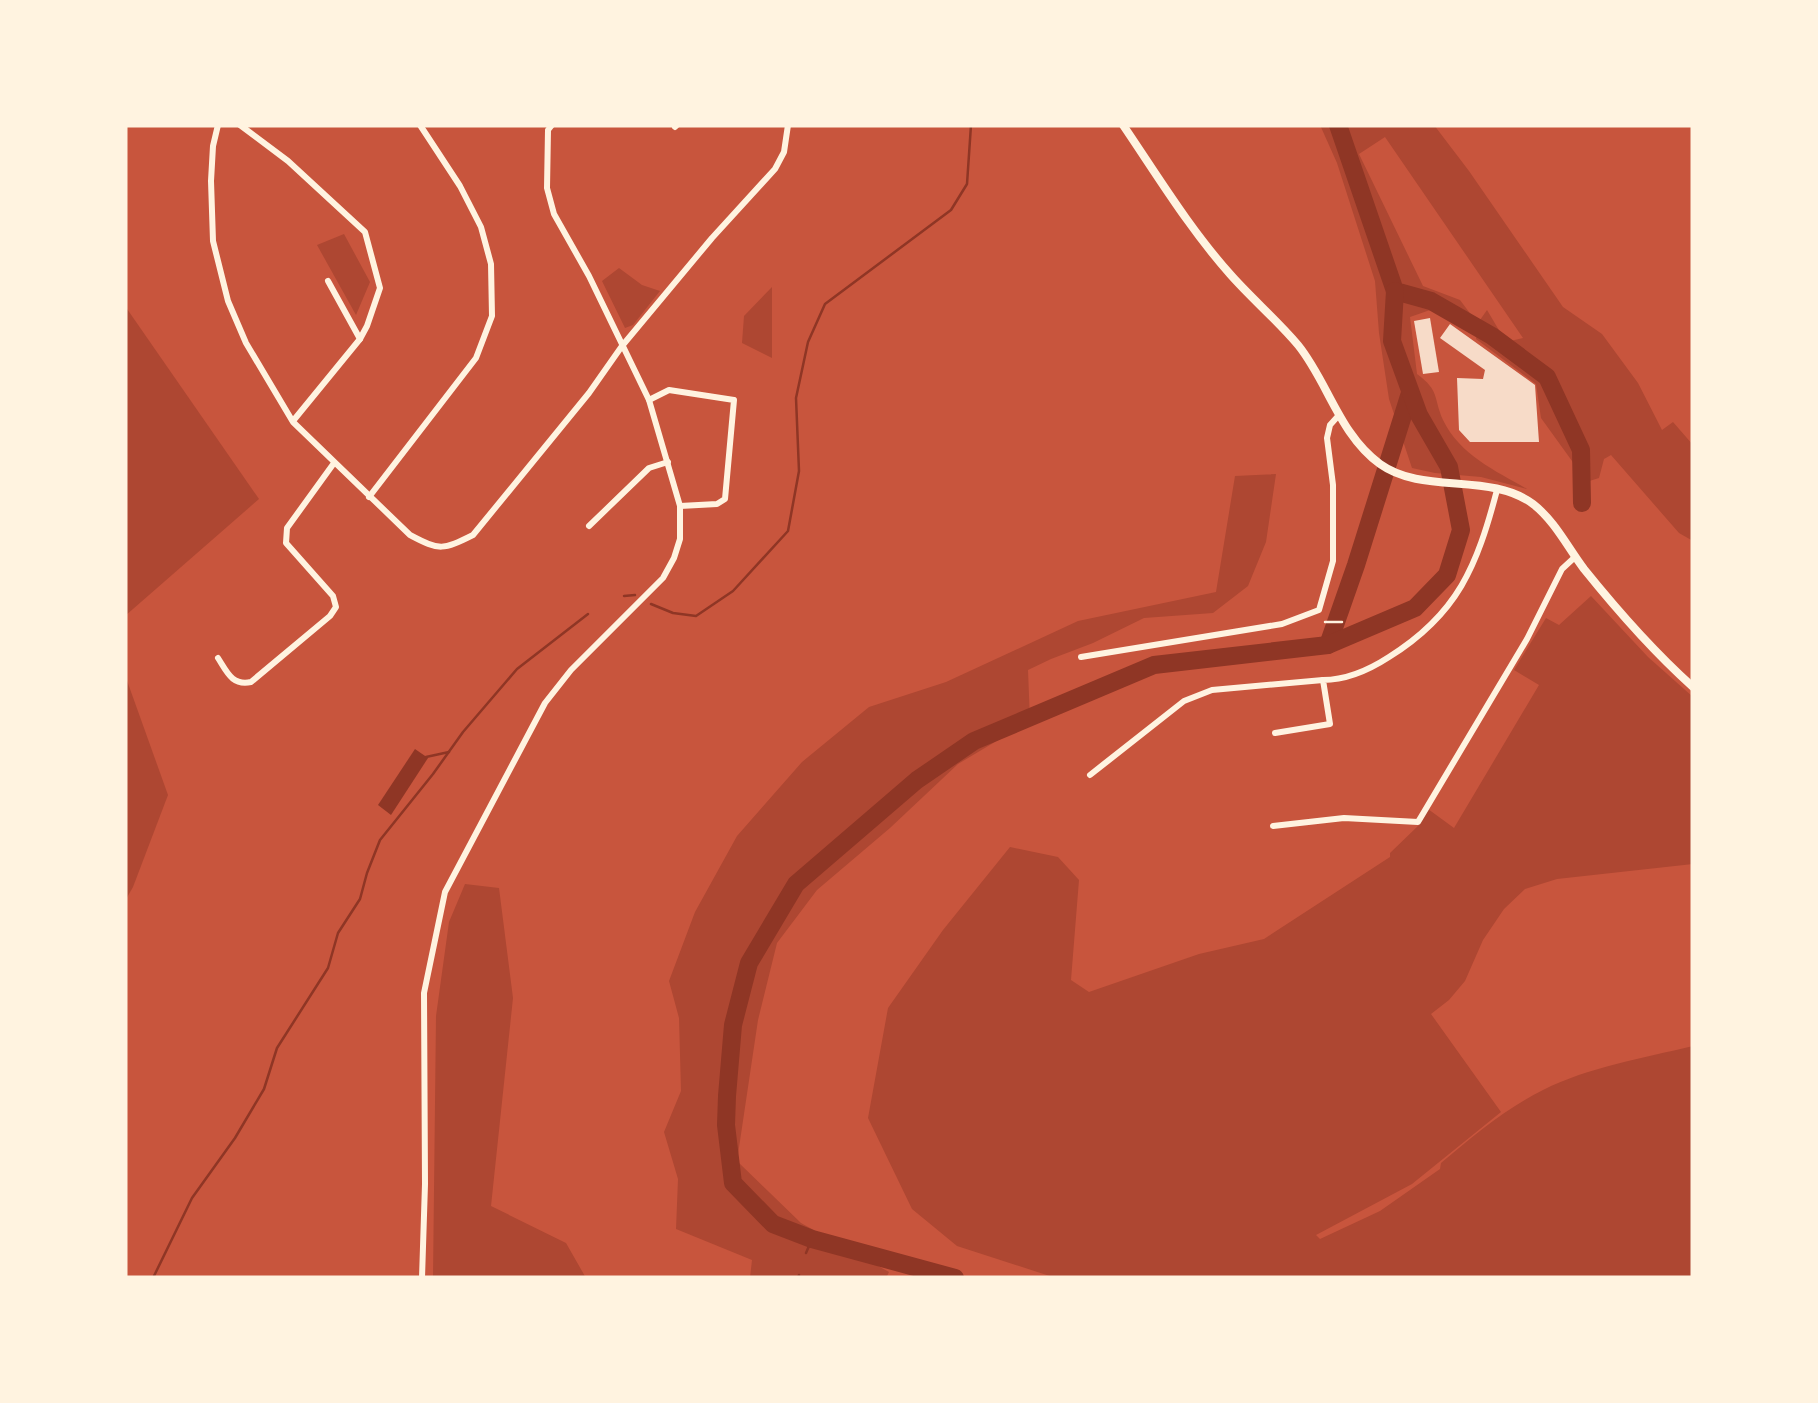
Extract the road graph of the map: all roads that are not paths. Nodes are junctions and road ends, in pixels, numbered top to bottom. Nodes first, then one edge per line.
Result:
1 (218, 125) edge
2 (240, 125) edge
3 (420, 125) edge
4 (788, 125) edge
5 (1123, 125) edge
6 (548, 127) edge
7 (328, 281) dead end
8 (360, 338) junction
9 (622, 346) junction
10 (649, 400) junction
11 (1339, 416) junction
12 (292, 422) junction
13 (334, 462) junction
14 (669, 462) junction
15 (1497, 490) junction
16 (369, 497) junction
17 (680, 506) junction
18 (589, 526) dead end
19 (1575, 557) junction
20 (1081, 656) dead end
21 (218, 658) dead end
22 (1323, 680) junction
23 (1693, 686) edge
24 (1275, 733) dead end
25 (1090, 775) dead end
26 (1273, 826) dead end
27 (422, 1278) edge

1 - 12 street
2 - 8 street
3 - 16 street
4 - 9 street
5 - 11 street
6 - 9 street
7 - 8 street
8 - 12 street
9 - 10 street
9 - 16 street
10 - 14 street
10 - 17 street
11 - 15 street
11 - 20 street
12 - 13 street
13 - 16 street
13 - 21 street
14 - 17 street
14 - 18 street
15 - 19 street
15 - 22 street
17 - 27 street
19 - 23 street
19 - 26 street
22 - 24 street
22 - 25 street

